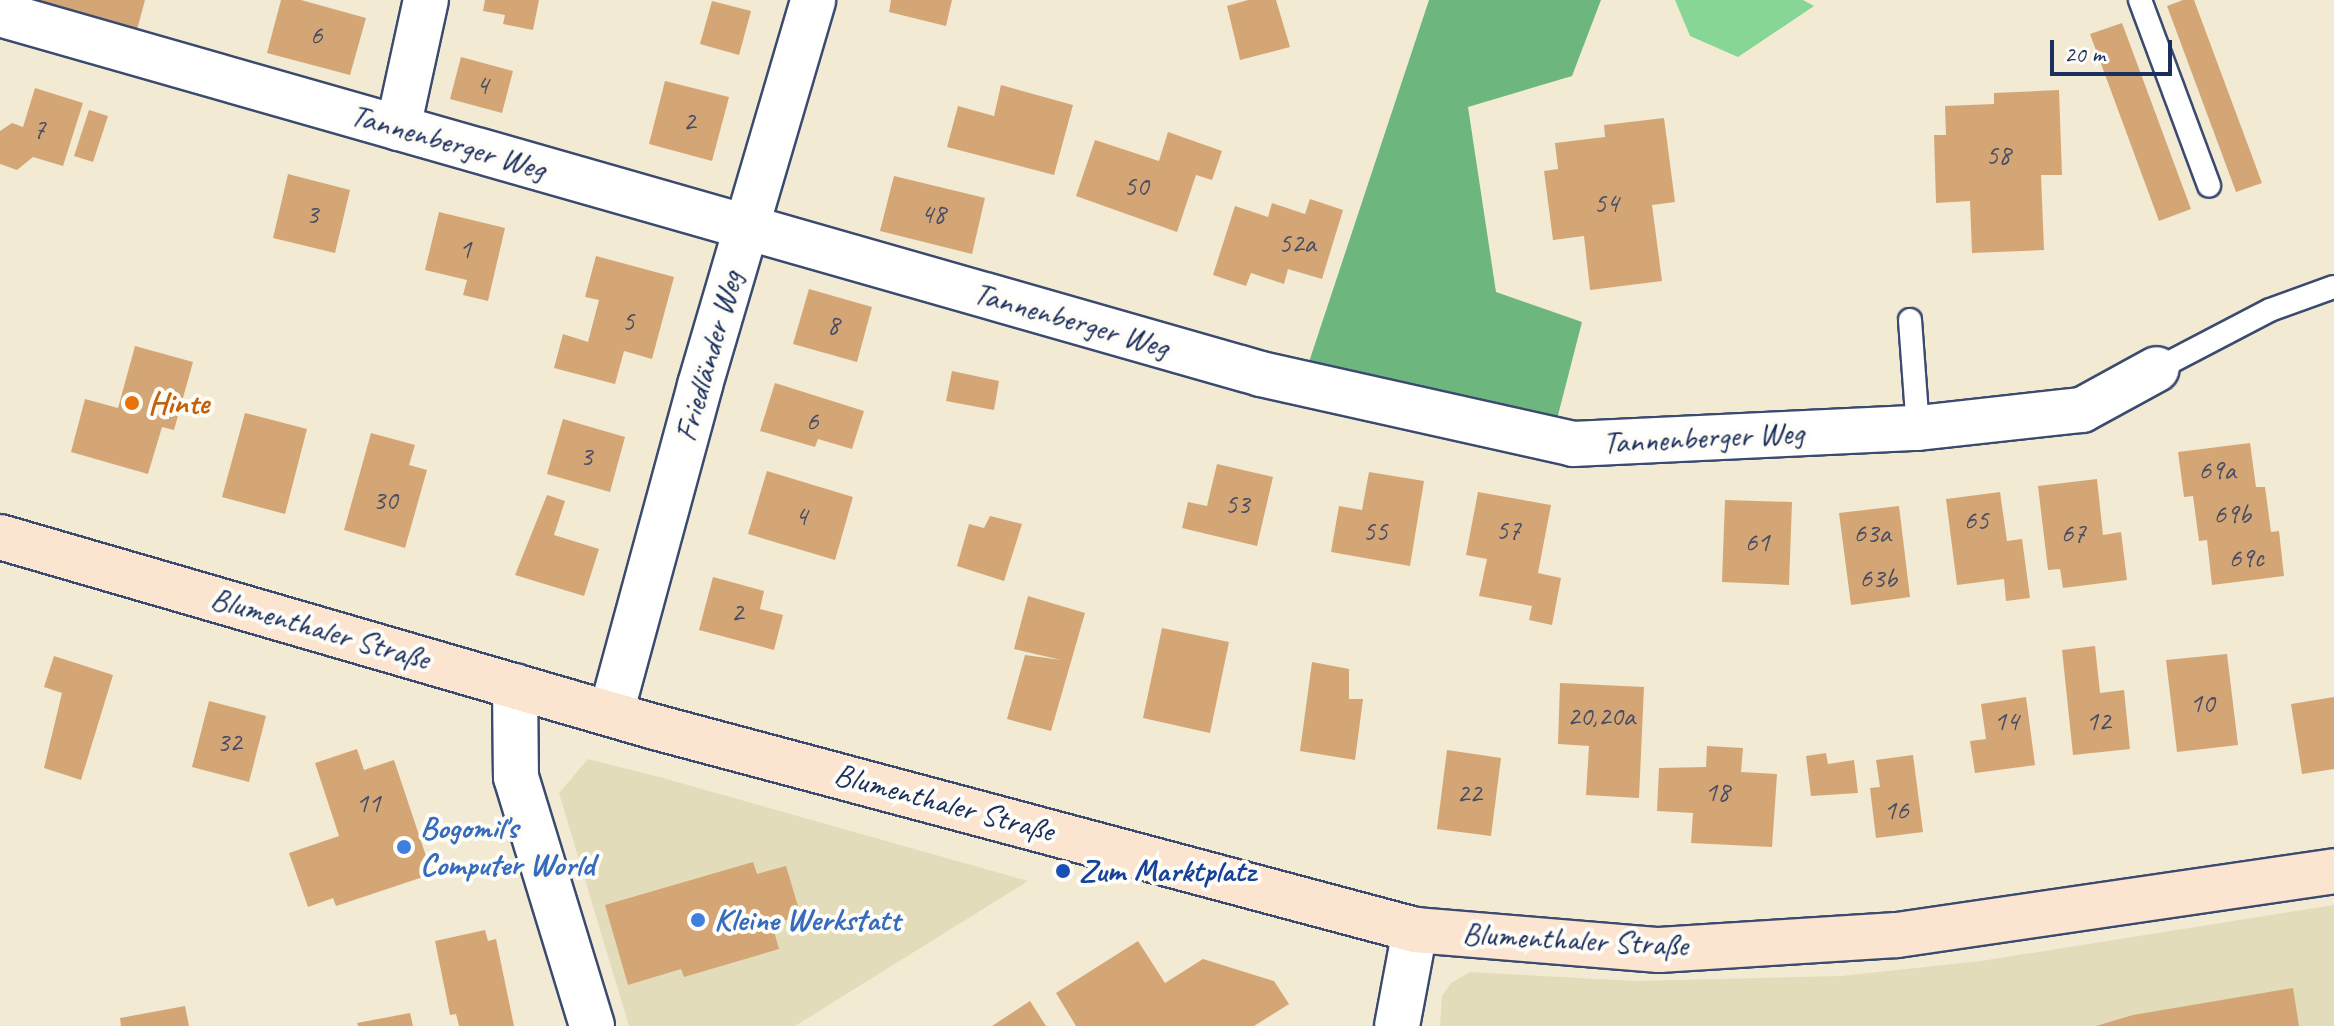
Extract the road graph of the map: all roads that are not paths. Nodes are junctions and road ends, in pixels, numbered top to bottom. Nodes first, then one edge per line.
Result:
1 (426, 0) edge
2 (813, 0) edge
3 (2140, 0) edge
4 (0, 14) edge
5 (398, 128) junction
6 (2209, 186) dead end
7 (746, 229) junction
8 (2334, 287) edge
9 (1910, 320) dead end
10 (2157, 369) joint
11 (1918, 428) junction
12 (0, 537) edge
13 (515, 686) junction
14 (611, 713) junction
15 (2334, 871) edge
16 (1415, 930) junction
17 (592, 1026) edge
18 (1397, 1026) edge

1 - 5 street
2 - 7 street, Friedländer Weg
3 - 6 lane
4 - 5 street, Tannenberger Weg
5 - 7 street, Tannenberger Weg
7 - 11 street, Tannenberger Weg
7 - 14 street, Friedländer Weg
8 - 10 lane
9 - 11 lane
10 - 11 street, Tannenberger Weg
12 - 13 main road, Blumenthaler Straße
13 - 14 main road, Blumenthaler Straße
13 - 17 street
14 - 16 main road, Blumenthaler Straße
15 - 16 main road, Blumenthaler Straße
16 - 18 street

